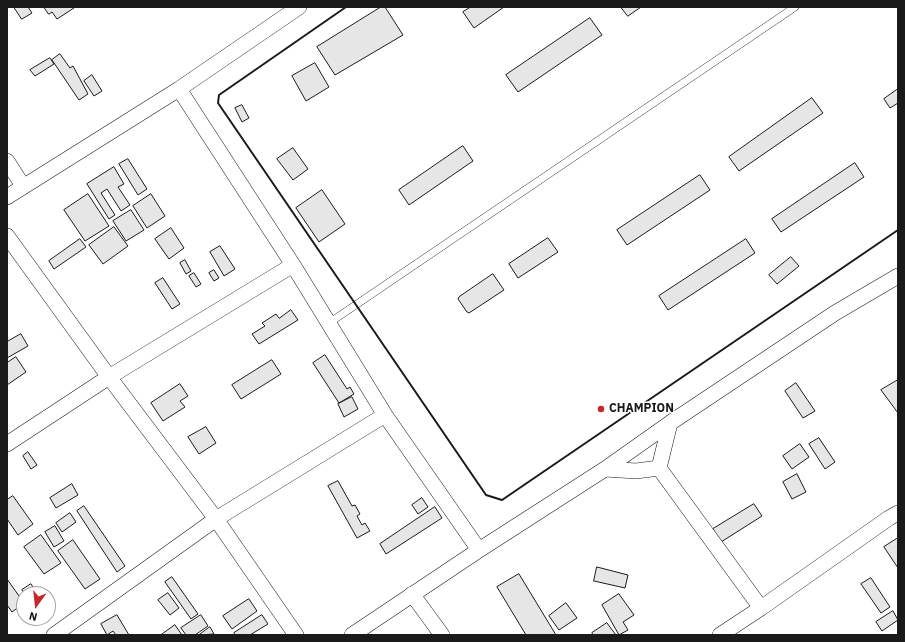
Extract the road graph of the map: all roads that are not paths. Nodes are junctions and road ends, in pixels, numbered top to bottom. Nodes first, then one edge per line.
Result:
1 (299, 7) edge
2 (795, 7) edge
3 (179, 89) junction
4 (7, 162) edge
5 (23, 186) junction
6 (7, 197) edge
7 (7, 236) edge
8 (293, 265) junction
9 (898, 276) edge
10 (329, 324) junction
11 (109, 377) junction
12 (386, 415) junction
13 (670, 423) junction
14 (7, 444) edge
15 (659, 468) junction
16 (605, 469) junction
17 (898, 513) edge
18 (216, 519) junction
19 (479, 550) junction
20 (412, 594) junction
21 (761, 608) junction
22 (54, 635) edge
23 (296, 635) edge
24 (352, 635) edge
25 (442, 635) edge
26 (720, 635) edge

1 - 3 street
2 - 10 lane
3 - 5 street
3 - 8 street
4 - 5 street
5 - 6 street
7 - 11 street
8 - 10 street
8 - 11 street
9 - 13 street
10 - 12 street
11 - 14 street
11 - 18 street
12 - 18 street
12 - 19 street
13 - 15 street
13 - 16 street
15 - 16 street
15 - 21 street
16 - 19 street
17 - 21 street
18 - 22 street
18 - 23 street
19 - 20 street
20 - 24 street
20 - 25 street
21 - 26 street

